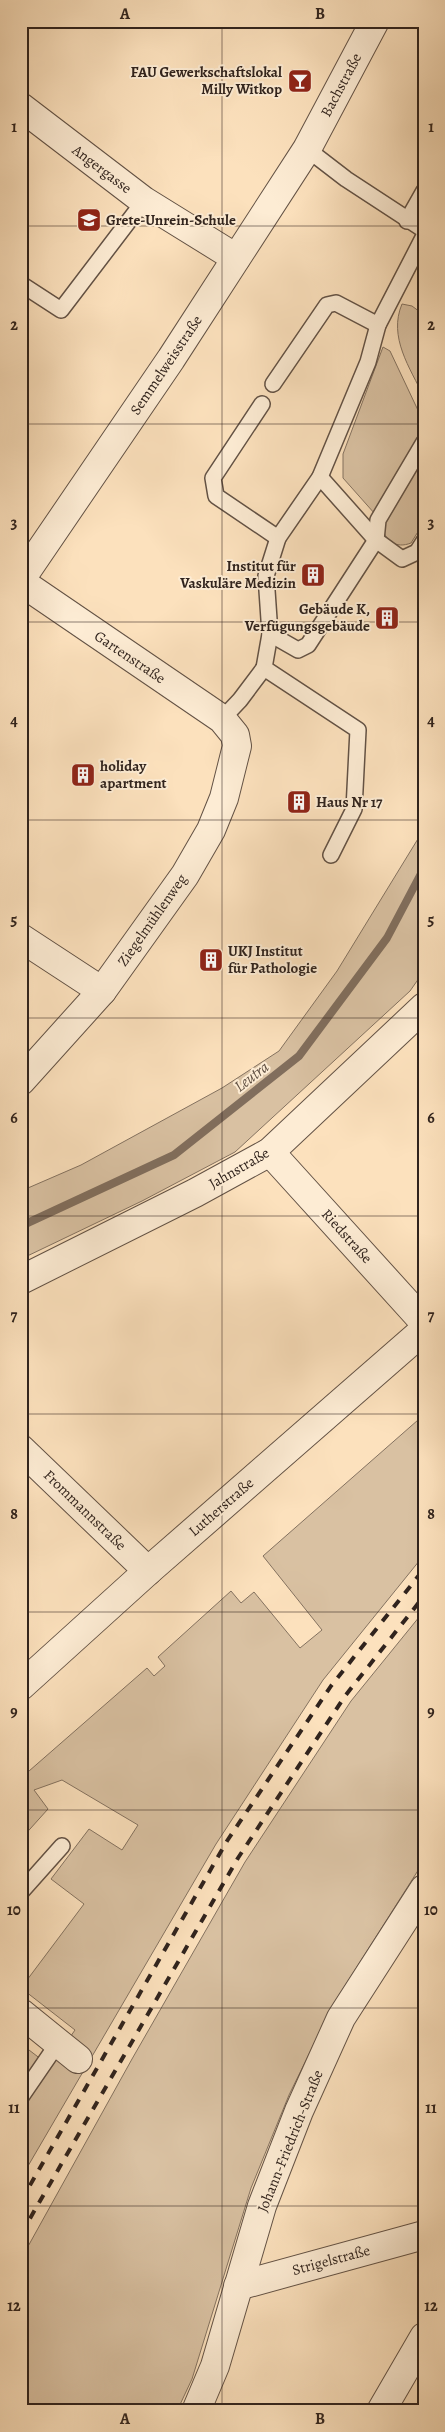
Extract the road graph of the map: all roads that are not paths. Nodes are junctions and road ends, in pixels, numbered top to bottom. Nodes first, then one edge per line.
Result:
1 (375, 21) edge
2 (21, 107) edge
3 (306, 149) junction
4 (424, 191) edge
5 (144, 201) junction
6 (407, 220) junction
7 (424, 230) edge
8 (424, 236) edge
9 (236, 258) junction
10 (21, 284) edge
11 (378, 325) junction
12 (273, 384) dead end
13 (262, 404) dead end
14 (424, 442) edge
15 (320, 477) junction
16 (278, 538) junction
17 (376, 540) junction
18 (424, 541) edge
19 (21, 581) edge
20 (270, 634) junction
21 (264, 668) junction
22 (229, 727) junction
23 (331, 855) dead end
24 (21, 938) edge
25 (102, 990) junction
26 (424, 1007) edge
27 (21, 1081) edge
28 (270, 1152) junction
29 (21, 1280) edge
30 (424, 1322) edge
31 (424, 1330) edge
32 (21, 1449) edge
33 (148, 1571) junction
34 (21, 1686) edge
35 (62, 1846) dead end
36 (424, 1889) edge
37 (21, 1892) edge
38 (21, 2013) edge
39 (68, 2051) joint
40 (21, 2097) edge
41 (424, 2235) edge
42 (238, 2286) junction
43 (424, 2337) edge
44 (196, 2411) edge
45 (382, 2411) edge

1 - 3 street, Bachstraße
2 - 5 street, Angergasse
3 - 6 lane
3 - 9 street, Semmelweisstraße
4 - 6 lane
5 - 9 street, Angergasse
5 - 10 lane
6 - 7 lane
8 - 11 lane
9 - 19 street, Semmelweisstraße
11 - 12 lane
11 - 15 lane
13 - 16 lane
14 - 17 lane
15 - 16 lane
15 - 17 lane
16 - 20 lane
17 - 18 lane
17 - 20 lane
19 - 22 street, Gartenstraße
20 - 21 lane
21 - 22 lane
21 - 23 lane
22 - 25 street, Ziegelmühlenweg
24 - 25 street
25 - 27 street, Ziegelmühlenweg
26 - 28 street, Jahnstraße
28 - 29 street, Jahnstraße
28 - 30 street, Riedstraße
31 - 33 street, Lutherstraße
32 - 33 street, Frommannstraße
33 - 34 street, Lutherstraße
35 - 37 lane
36 - 42 street, Johann-Friedrich-Straße
38 - 39 street
39 - 40 lane
41 - 42 street, Strigelstraße
42 - 44 street, Johann-Friedrich-Straße
43 - 45 street

